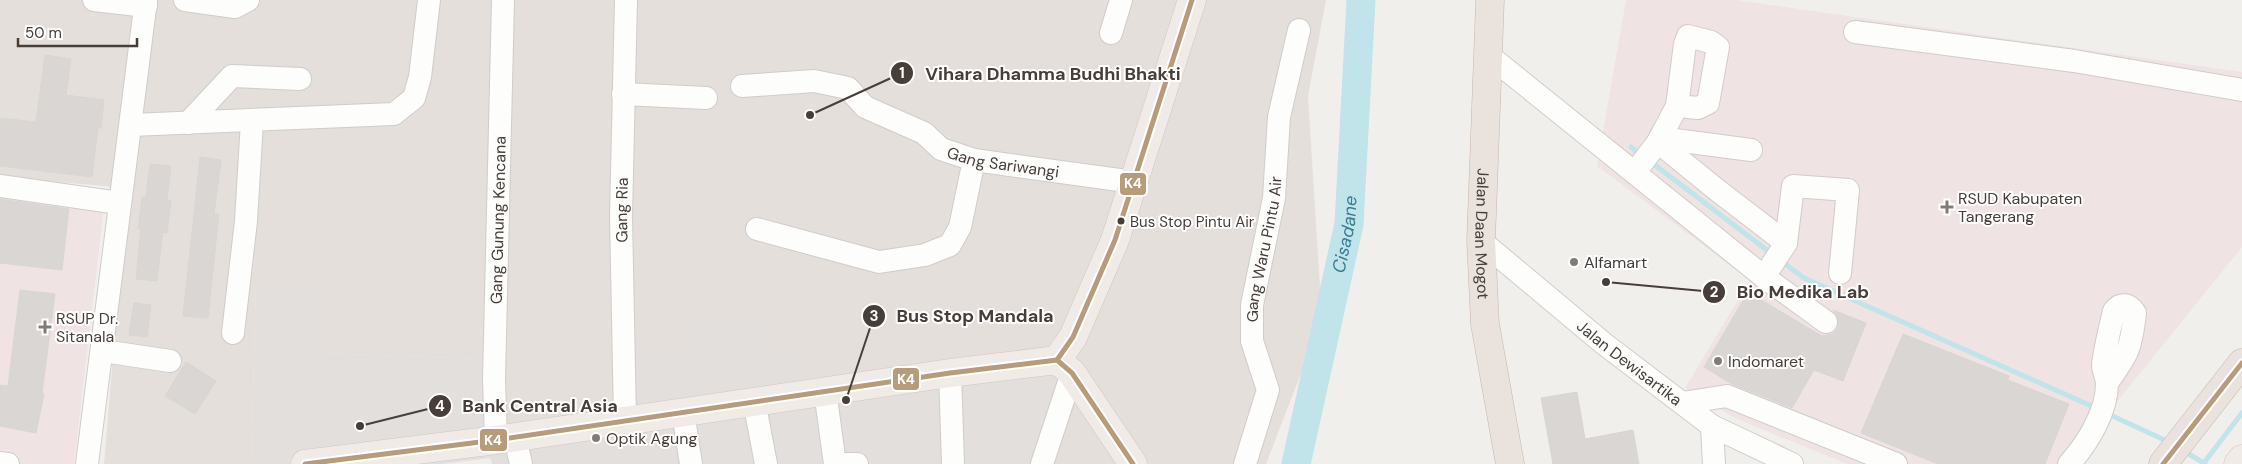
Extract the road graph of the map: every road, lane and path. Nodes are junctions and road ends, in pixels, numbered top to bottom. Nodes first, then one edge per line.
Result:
1 (94, 0) edge
2 (185, 0) edge
3 (248, 0) edge
4 (429, 0) edge
5 (503, 0) edge
6 (626, 0) edge
7 (1121, 0) edge
8 (1192, 0) edge
9 (1490, 0) edge
10 (146, 3) edge
11 (1299, 30) dead end
12 (1855, 32) dead end
13 (1111, 33) dead end
14 (1487, 54) junction
15 (300, 79) dead end
16 (742, 86) dead end
17 (2242, 90) edge
18 (624, 94) junction
19 (706, 98) dead end
20 (1677, 106) dead end
21 (252, 121) junction
22 (188, 123) junction
23 (131, 125) junction
24 (1657, 142) junction
25 (1751, 150) dead end
26 (974, 160) junction
27 (1636, 171) junction
28 (1134, 182) junction
29 (0, 186) edge
30 (119, 203) junction
31 (757, 229) dead end
32 (1481, 241) junction
33 (1786, 245) junction
34 (1840, 272) dead end
35 (1767, 273) junction
36 (1826, 322) dead end
37 (233, 333) dead end
38 (103, 351) junction
39 (170, 361) dead end
40 (2242, 363) edge
41 (1064, 366) junction
42 (950, 373) junction
43 (825, 391) junction
44 (2105, 393) dead end
45 (754, 401) junction
46 (1682, 403) junction
47 (683, 412) junction
48 (625, 420) junction
49 (1712, 426) junction
50 (505, 439) junction
51 (2171, 453) edge
52 (431, 456) edge
53 (2242, 459) edge
54 (349, 461) edge
55 (0, 463) edge
56 (8, 464) edge
57 (87, 464) edge
58 (305, 464) edge
59 (521, 464) edge
60 (691, 464) edge
61 (766, 464) edge
62 (836, 464) edge
63 (857, 464) edge
64 (953, 464) edge
65 (1042, 464) edge
66 (1134, 464) edge
67 (1245, 464) edge
68 (1510, 464) edge
69 (1714, 464) edge
70 (1792, 464) edge
71 (1896, 464) edge
72 (2069, 464) edge
73 (2238, 464) edge

1 - 10 street
2 - 3 street
4 - 21 street
5 - 50 street, Gang Gunung Kencana
6 - 18 street, Gang Ria
7 - 13 street
8 - 28 main road
9 - 14 highway, Jalan Daan Mogot
10 - 23 street
11 - 67 street, Gang Waru Pintu Air
12 - 17 street
14 - 27 street
14 - 32 highway, Jalan Daan Mogot
15 - 22 street
16 - 26 street, Gang Sariwangi
18 - 19 street
18 - 48 street, Gang Ria
20 - 24 street
21 - 22 street
21 - 37 street
22 - 23 street
23 - 30 street
24 - 25 street
24 - 27 street
24 - 33 street
26 - 28 street, Gang Sariwangi
26 - 31 street
27 - 35 street
28 - 41 main road
29 - 30 street
30 - 38 street
32 - 46 street, Jalan Dewisartika
32 - 68 highway, Jalan Daan Mogot
33 - 34 street
33 - 35 street
35 - 36 street
38 - 39 street
38 - 57 street
40 - 51 highway
41 - 42 main road
41 - 65 street
41 - 66 main road
42 - 43 main road
42 - 64 street
43 - 45 main road
43 - 62 street
44 - 72 street
45 - 47 main road
45 - 61 street
46 - 49 street, Jalan Dewisartika
46 - 71 street
47 - 48 main road
47 - 60 street
48 - 50 main road
49 - 69 street
49 - 70 street, Jalan Dewisartika
50 - 52 main road
50 - 59 street, Gang Gunung Kencana
52 - 54 main road
53 - 73 main road
54 - 58 main road
55 - 56 street
62 - 63 street

